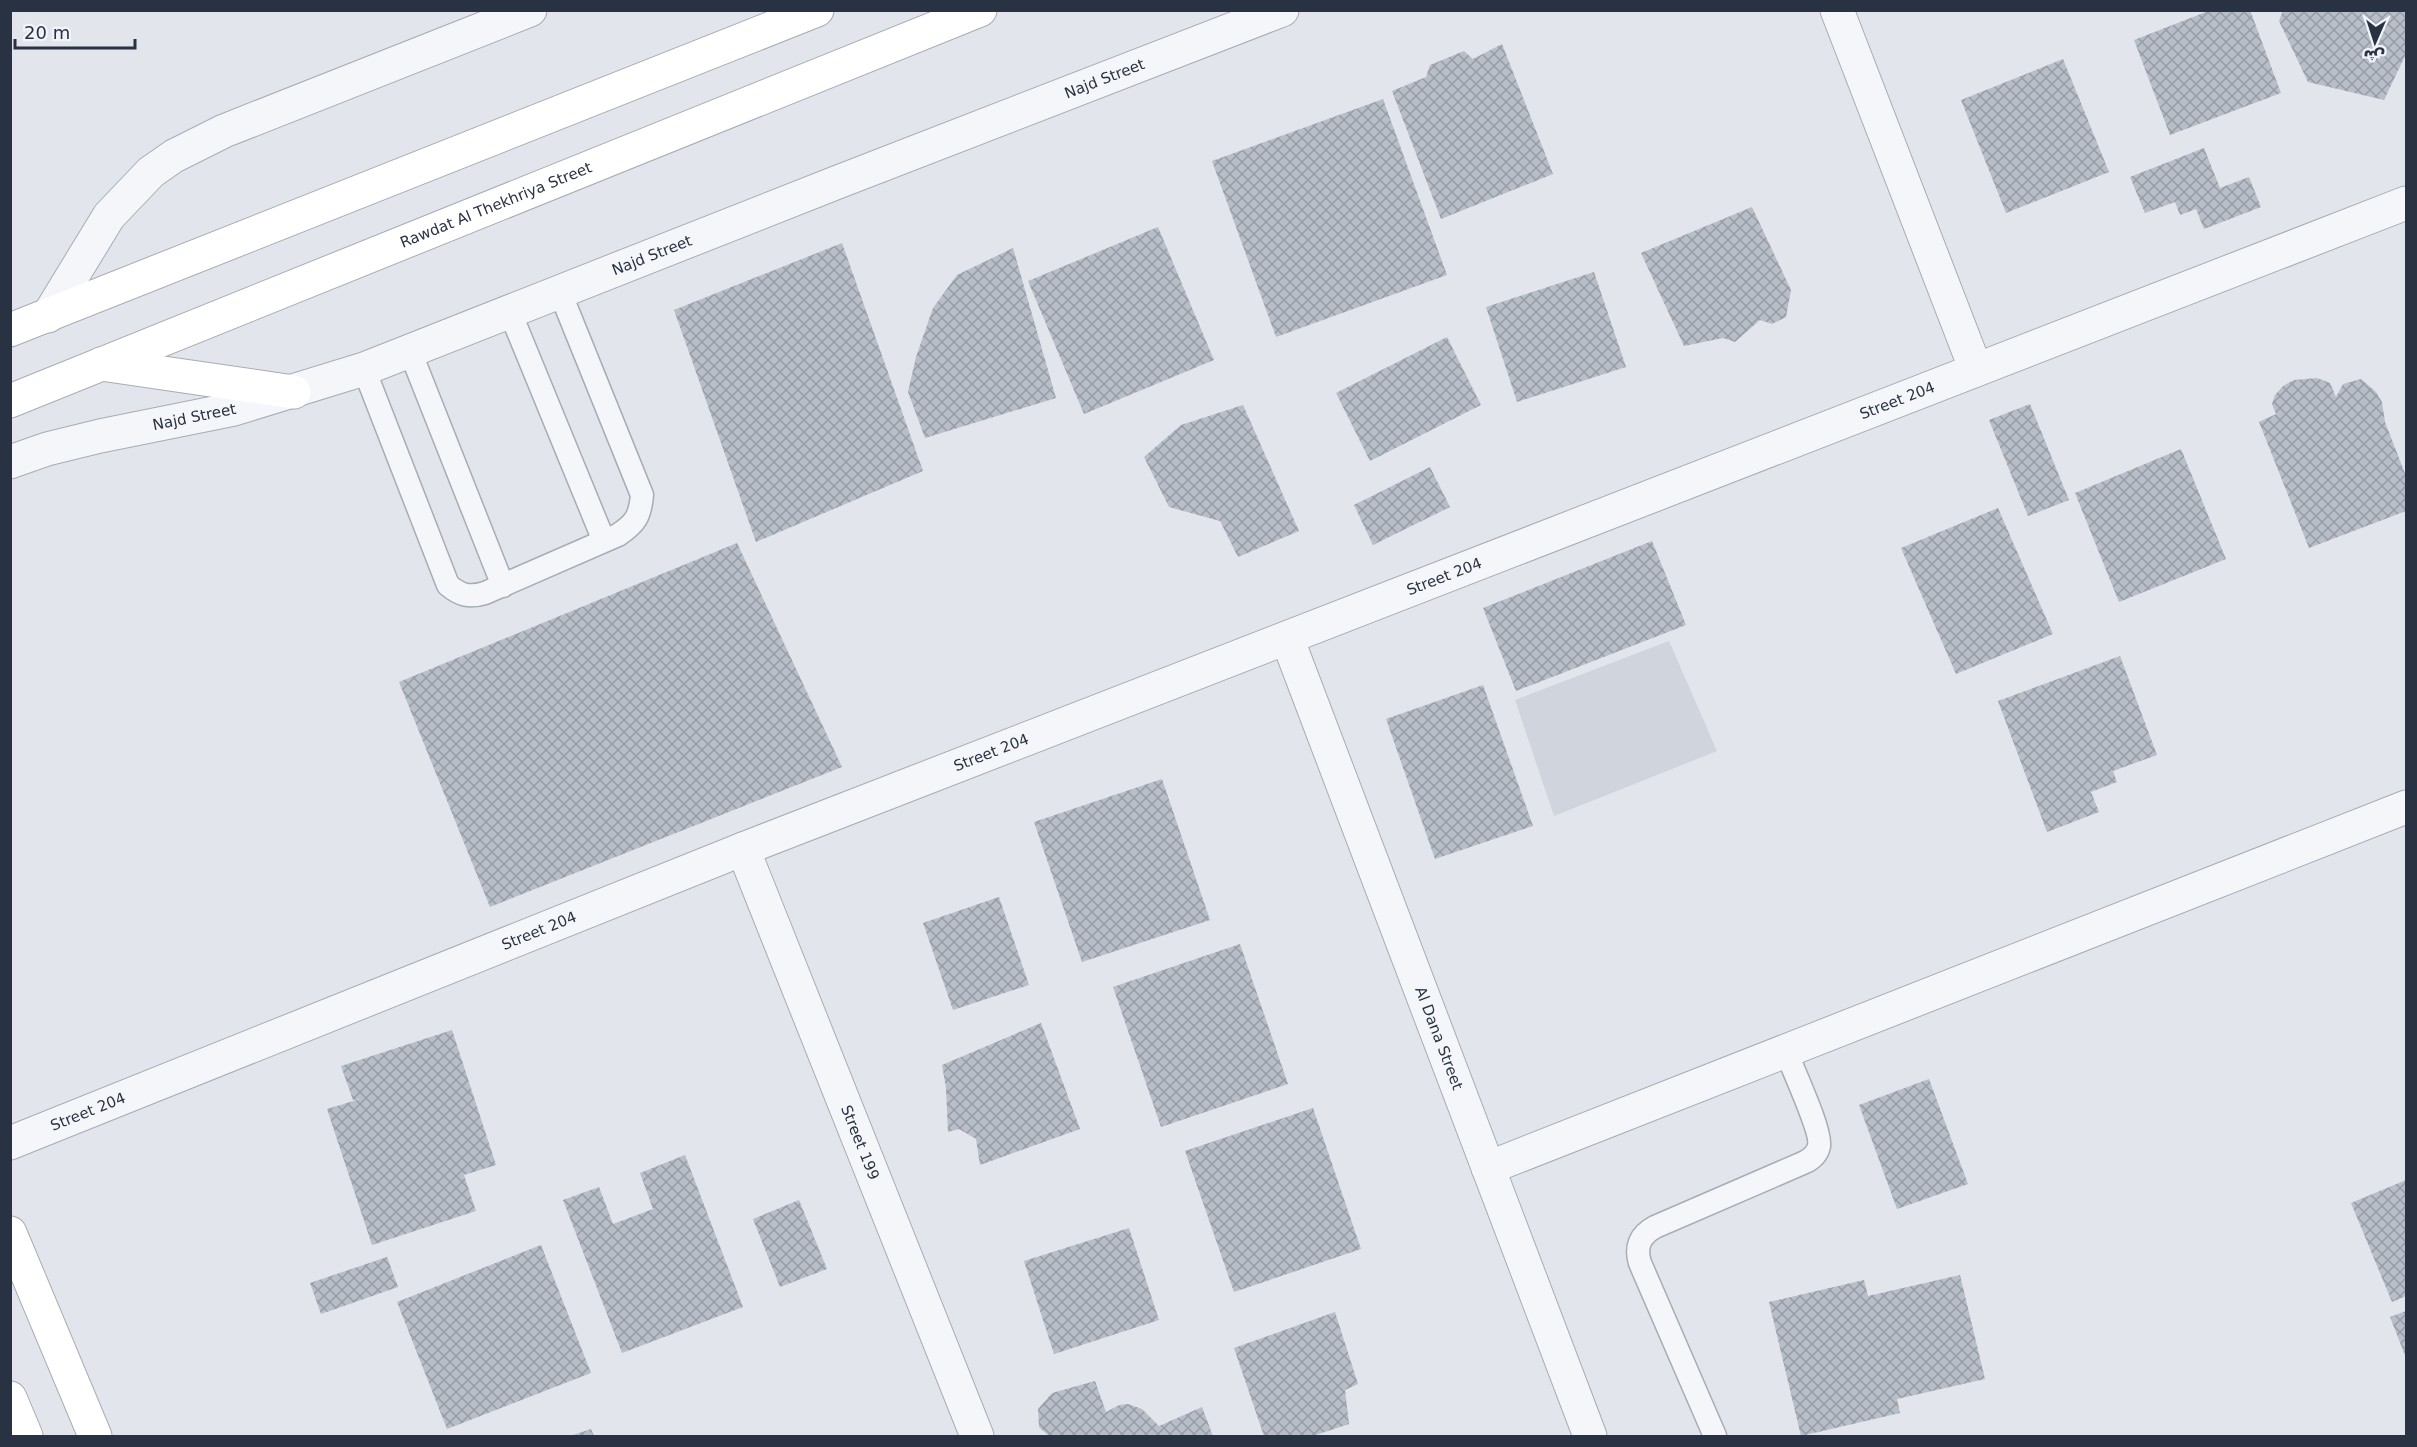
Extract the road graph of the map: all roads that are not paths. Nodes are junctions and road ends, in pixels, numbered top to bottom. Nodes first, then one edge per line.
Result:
1 (531, 10) edge
2 (816, 10) edge
3 (980, 10) edge
4 (1282, 10) edge
5 (1837, 10) edge
6 (2406, 203) edge
7 (560, 292) junction
8 (510, 312) junction
9 (48, 316) junction
10 (10, 330) edge
11 (410, 351) junction
12 (99, 364) junction
13 (364, 369) junction
14 (1976, 370) junction
15 (294, 392) junction
16 (10, 401) edge
17 (10, 462) edge
18 (604, 541) junction
19 (503, 586) junction
20 (1287, 638) junction
21 (2406, 807) edge
22 (743, 849) junction
23 (1786, 1051) junction
24 (10, 1143) edge
25 (1488, 1168) junction
26 (10, 1233) edge
27 (10, 1398) edge
28 (26, 1437) edge
29 (95, 1437) edge
30 (977, 1437) edge
31 (1590, 1437) edge
32 (1715, 1437) edge

1 - 9 street
2 - 9 street
3 - 12 street, Rawdat Al Thekhriya Street
4 - 7 street, Najd Street
5 - 14 street
6 - 14 street, Street 204
7 - 8 street, Najd Street
7 - 18 lane
8 - 11 street, Najd Street
8 - 18 lane
9 - 10 street
11 - 13 street, Najd Street
11 - 19 lane
12 - 15 street
12 - 16 street, Rawdat Al Thekhriya Street
13 - 15 street, Najd Street
13 - 19 lane
14 - 20 street, Street 204
15 - 17 street, Najd Street
18 - 19 lane
20 - 22 street, Street 204
20 - 25 street, Al Dana Street
21 - 23 street
22 - 24 street, Street 204
22 - 30 street, Street 199
23 - 25 street
23 - 32 lane
25 - 31 street, Al Dana Street
26 - 29 street
27 - 28 street

